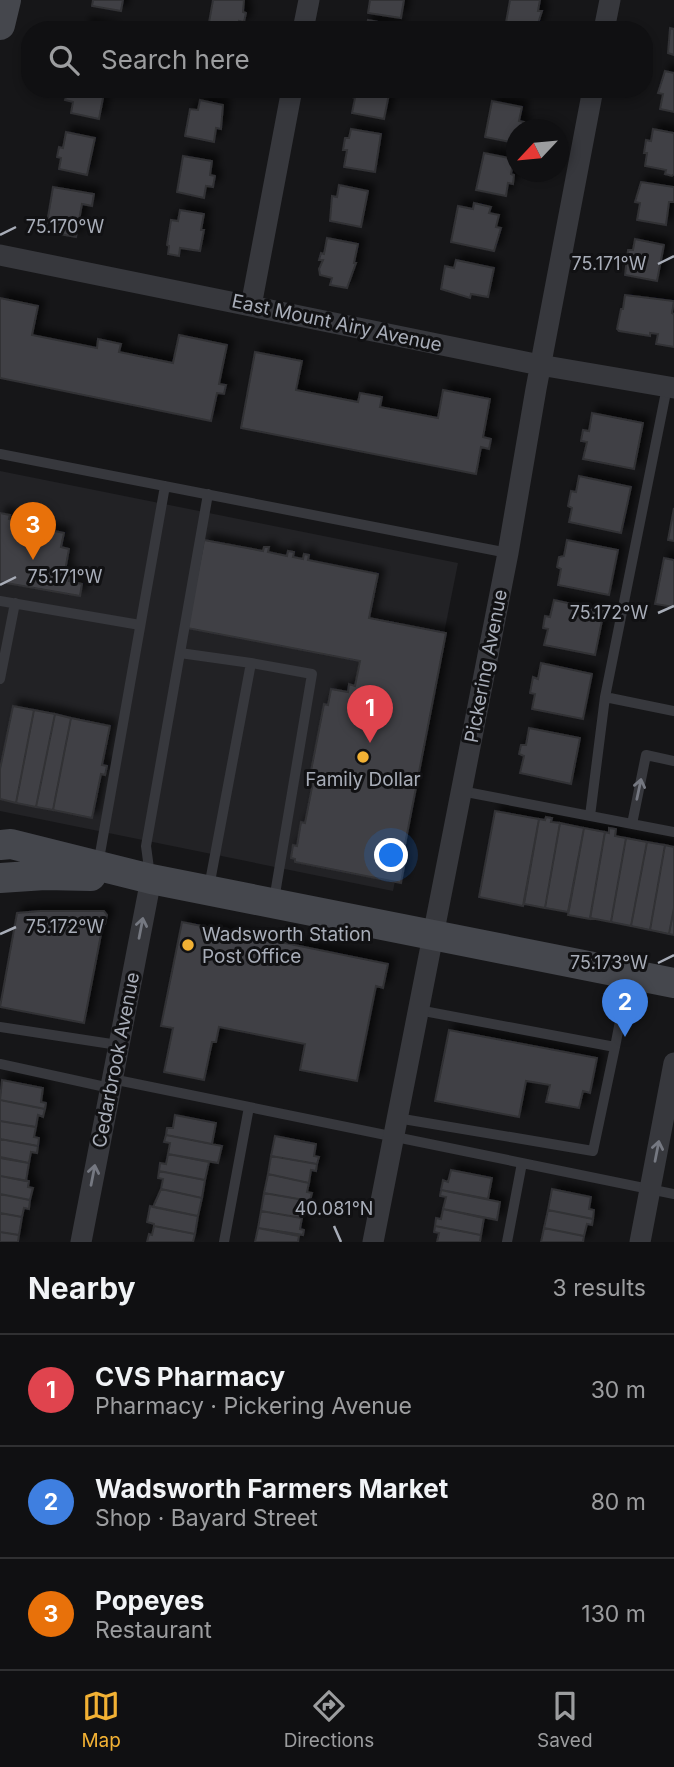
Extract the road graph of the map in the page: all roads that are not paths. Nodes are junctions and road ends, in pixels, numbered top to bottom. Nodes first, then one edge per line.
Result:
1 (6, 0) edge
2 (309, 0) edge
3 (610, 0) edge
4 (305, 21) edge
5 (606, 21) edge
6 (0, 26) edge
7 (290, 98) edge
8 (591, 98) edge
9 (0, 255) edge
10 (251, 306) junction
11 (540, 365) junction
12 (671, 388) edge
13 (0, 454) edge
14 (165, 486) junction
15 (208, 494) junction
16 (508, 553) junction
17 (0, 601) edge
18 (15, 603) junction
19 (140, 625) junction
20 (180, 653) junction
21 (251, 663) junction
22 (0, 679) edge
23 (605, 697) junction
24 (674, 711) edge
25 (674, 761) edge
26 (461, 791) junction
27 (590, 816) junction
28 (632, 824) junction
29 (674, 832) edge
30 (4, 843) edge
31 (98, 865) junction
32 (0, 878) edge
33 (151, 878) junction
34 (209, 890) junction
35 (274, 903) junction
36 (432, 934) junction
37 (629, 974) junction
38 (674, 984) edge
39 (418, 1010) junction
40 (0, 1027) edge
41 (118, 1045) junction
42 (615, 1046) junction
43 (674, 1063) edge
44 (0, 1064) edge
45 (111, 1083) junction
46 (249, 1107) junction
47 (395, 1127) junction
48 (522, 1163) junction
49 (650, 1189) junction
50 (674, 1194) edge
51 (81, 1242) edge
52 (224, 1242) edge
53 (373, 1242) edge
54 (508, 1242) edge
55 (640, 1242) edge

1 - 6 main road
2 - 4 street
3 - 5 street
7 - 10 street
8 - 11 street, Pickering Avenue
9 - 10 street, East Mount Airy Avenue
10 - 11 street, East Mount Airy Avenue
11 - 12 street, East Mount Airy Avenue
11 - 16 street, Pickering Avenue
12 - 23 lane
13 - 14 lane
14 - 15 lane
14 - 19 lane
15 - 16 lane
15 - 20 lane
16 - 26 street, Pickering Avenue
17 - 18 lane
18 - 19 lane
18 - 22 lane
19 - 31 lane
20 - 21 lane
20 - 33 lane
21 - 34 lane
21 - 35 lane
23 - 24 lane
23 - 27 lane
28 -> 25 lane
26 - 27 lane
26 - 36 street, Pickering Avenue
27 - 28 lane
28 - 29 lane
30 - 31 main road
31 - 33 main road
32 - 33 main road
33 - 34 main road
41 -> 33 street, Cedarbrook Avenue
34 - 35 main road
35 - 36 main road
36 - 37 main road
36 - 39 street, Pickering Avenue
37 - 38 main road
37 - 42 lane
39 - 42 lane
39 - 47 street, Pickering Avenue
40 - 41 lane
41 - 45 street, Cedarbrook Avenue
42 - 47 lane
49 -> 43 street
44 - 45 lane
45 - 46 lane
51 -> 45 street, Cedarbrook Avenue
46 - 47 lane
46 - 52 lane
47 - 48 lane
47 - 53 street, Pickering Avenue
48 - 49 lane
48 - 54 lane
49 - 50 lane
49 - 55 street

